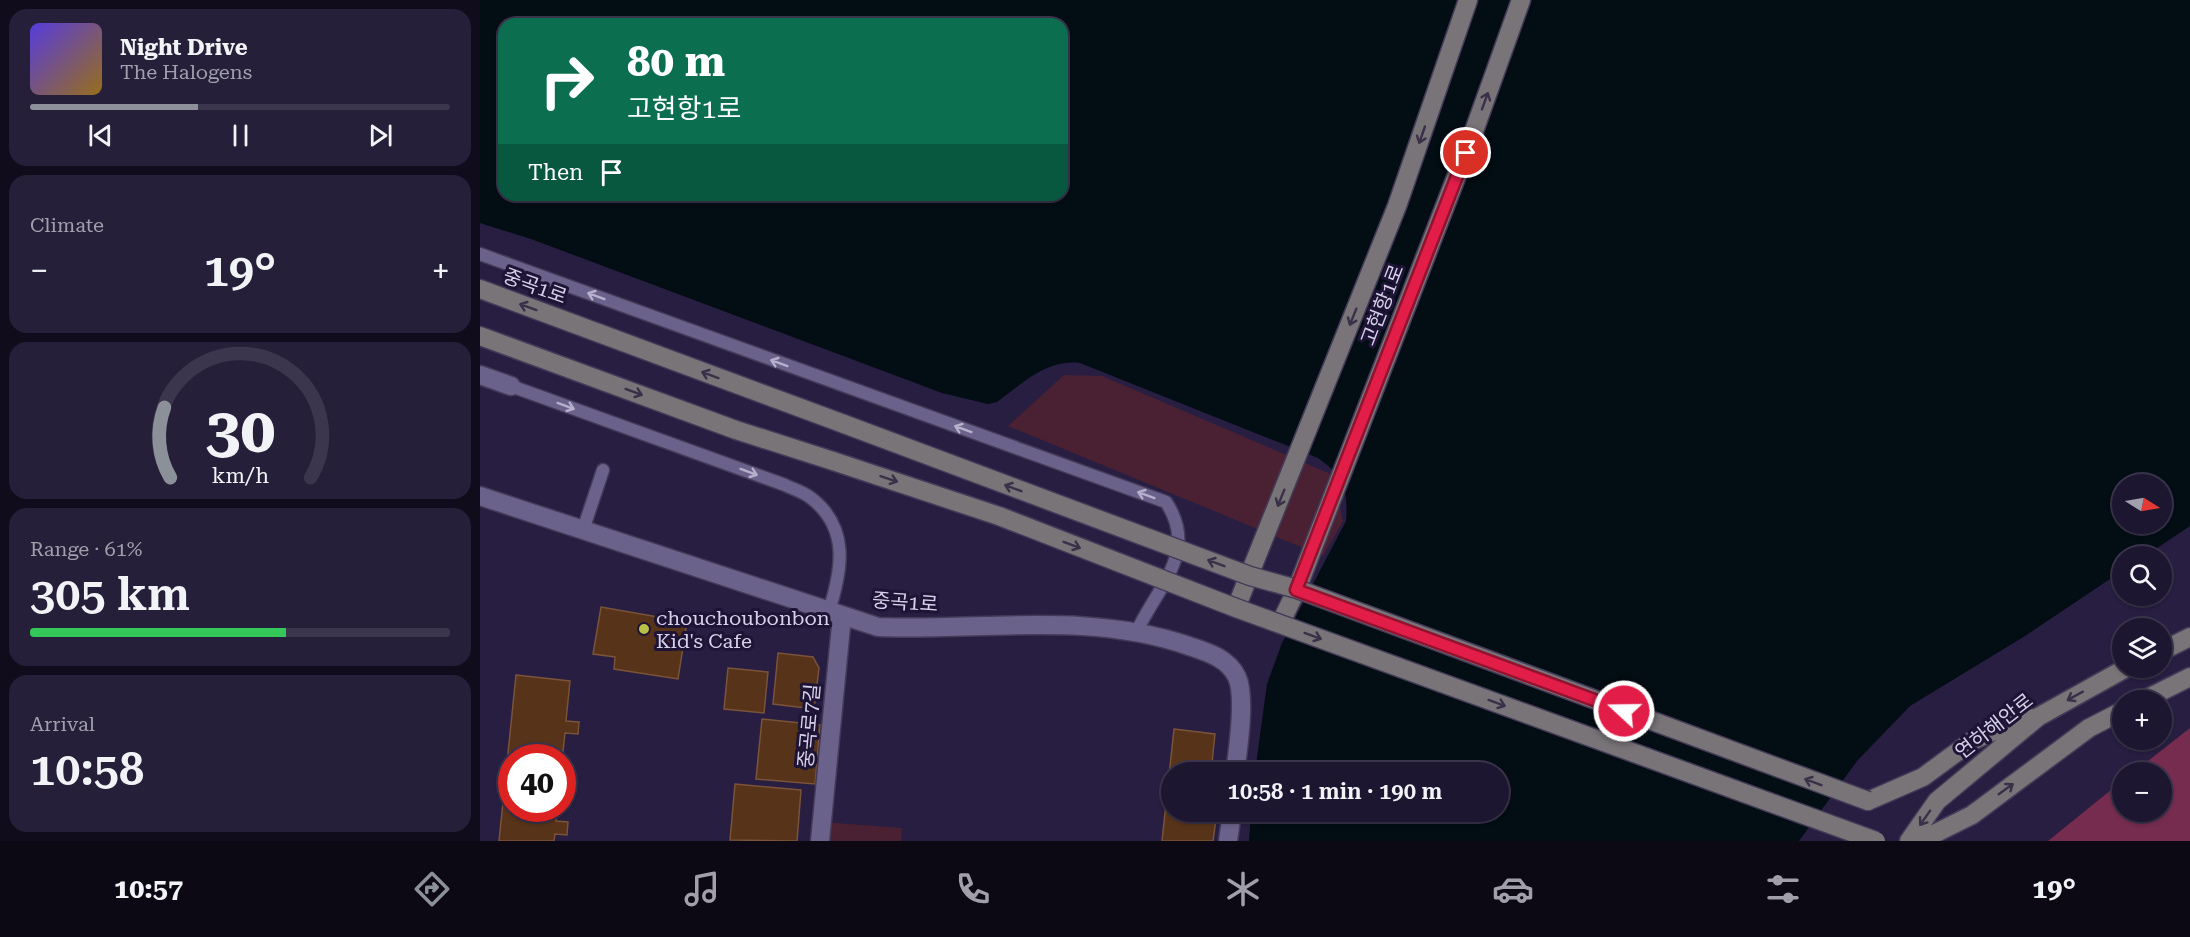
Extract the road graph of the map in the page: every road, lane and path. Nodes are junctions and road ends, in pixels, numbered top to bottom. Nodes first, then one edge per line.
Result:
1 (1468, 0) edge
2 (1521, 0) edge
3 (480, 254) edge
4 (480, 289) edge
5 (480, 336) edge
6 (480, 375) edge
7 (511, 386) joint
8 (603, 470) dead end
9 (480, 496) edge
10 (583, 530) junction
11 (1250, 576) junction
12 (1296, 590) junction
13 (1236, 608) junction
14 (835, 613) junction
15 (1280, 624) junction
16 (1137, 631) junction
17 (2190, 637) edge
18 (2172, 646) edge
19 (2112, 676) edge
20 (2190, 677) edge
21 (2164, 690) edge
22 (2112, 716) edge
23 (2038, 717) junction
24 (1237, 762) edge
25 (1231, 822) edge
26 (820, 841) edge
27 (1228, 841) edge
28 (1876, 841) edge
29 (1909, 841) edge
30 (1920, 841) edge

1 -> 11 street, 고현항1로
12 -> 2 street, 고현항1로
16 -> 3 lane
11 -> 4 street, 중곡1로, bridge
5 -> 13 street, bridge
6 - 7 street
7 -> 14 lane
8 - 10 lane
9 - 10 street, 중곡1로
10 - 14 street, 중곡1로
11 - 12 street, 중곡1로, bridge
11 - 13 street, 고현항1로
12 - 15 street, 고현항1로
23 -> 12 street, 중곡1로, bridge
13 - 15 street, bridge
14 - 16 street, 중곡1로
14 - 26 street, 중곡로7길
15 -> 28 street, bridge
16 - 24 street, 중곡1로
17 - 18 street
19 -> 23 street, 연하해안로
20 - 21 street
30 -> 22 street
23 -> 29 street, 연하해안로
25 - 27 street

